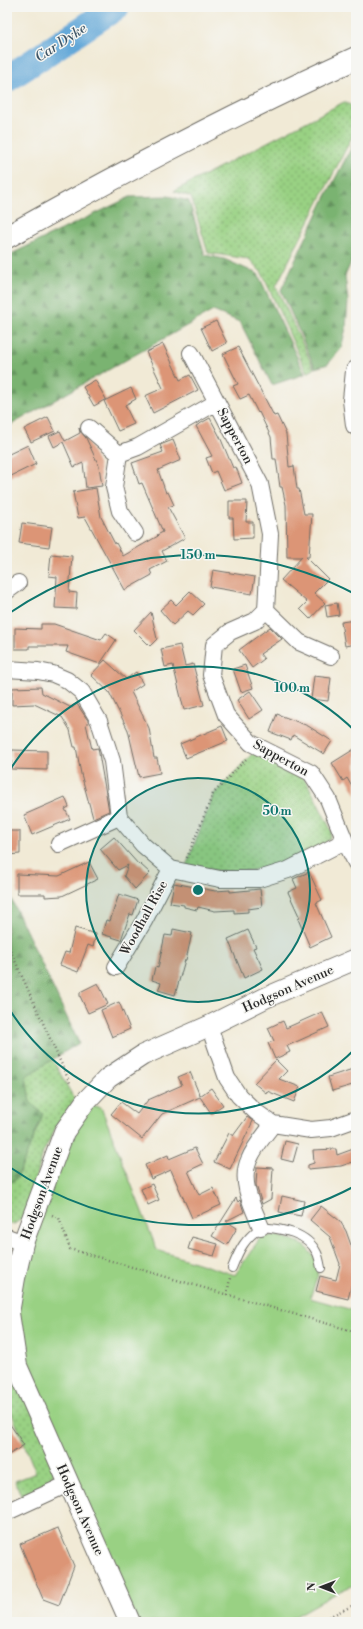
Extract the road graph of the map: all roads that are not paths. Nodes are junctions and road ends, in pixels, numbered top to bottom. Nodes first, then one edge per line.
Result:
1 (356, 58) edge
2 (7, 236) edge
3 (191, 354) dead end
4 (356, 371) edge
5 (217, 402) junction
6 (356, 425) edge
7 (89, 428) dead end
8 (119, 454) junction
9 (135, 533) dead end
10 (266, 610) junction
11 (331, 656) dead end
12 (7, 669) edge
13 (119, 817) junction
14 (345, 840) junction
15 (59, 844) dead end
16 (356, 862) edge
17 (176, 870) junction
18 (356, 959) edge
19 (116, 967) dead end
20 (208, 1026) junction
21 (356, 1119) edge
22 (273, 1124) junction
23 (261, 1227) junction
24 (15, 1240) edge
25 (232, 1268) road end
26 (321, 1268) dead end
27 (68, 1484) junction
28 (7, 1512) edge
29 (130, 1622) edge

1 - 2 highway
3 - 5 street, Sapperton
4 - 6 street
5 - 8 street, Sapperton
5 - 10 street, Sapperton
7 - 8 street
8 - 9 street
10 - 11 street
10 - 14 street, Sapperton
12 - 13 street
13 - 15 street
13 - 17 street, Woodhall Rise
14 - 16 street, Sapperton
14 - 17 street, Woodhall Rise
17 - 19 street, Woodhall Rise
18 - 20 street, Hodgson Avenue
20 - 22 street
20 - 24 street, Hodgson Avenue
21 - 22 street
22 - 23 street
23 - 25 lane
23 - 26 lane
24 - 27 street, Hodgson Avenue
27 - 28 street
27 - 29 street, Hodgson Avenue

